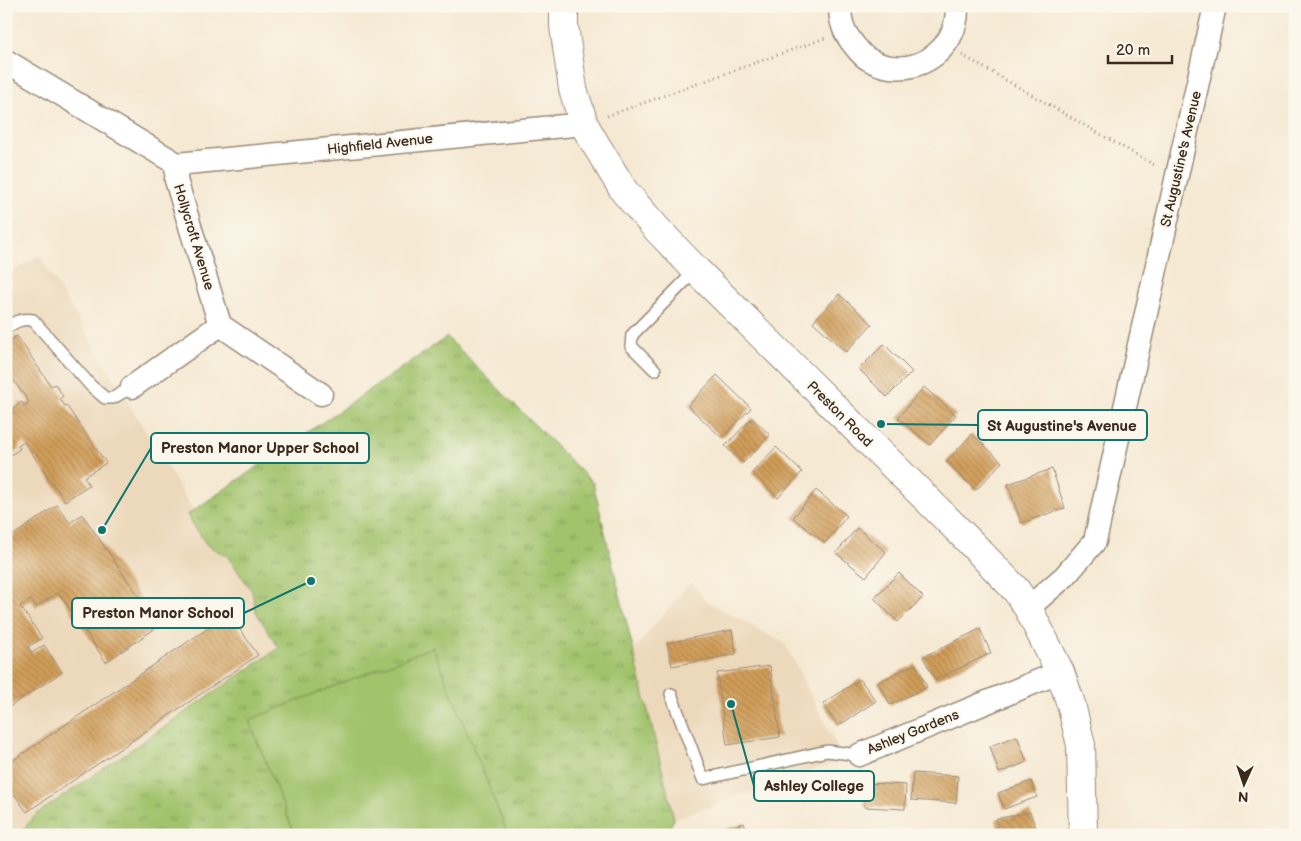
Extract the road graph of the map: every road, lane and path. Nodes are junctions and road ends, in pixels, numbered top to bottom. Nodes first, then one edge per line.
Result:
1 (564, 6) edge
2 (840, 6) edge
3 (957, 6) edge
4 (1215, 6) edge
5 (844, 32) junction
6 (944, 45) junction
7 (6, 61) edge
8 (584, 124) junction
9 (177, 164) junction
10 (1176, 178) junction
11 (696, 270) junction
12 (220, 325) junction
13 (6, 328) edge
14 (655, 370) dead end
15 (132, 387) joint
16 (321, 394) dead end
17 (1028, 608) junction
18 (1060, 672) junction
19 (671, 694) dead end
20 (859, 755) joint
21 (1083, 835) edge

1 - 8 street, Preston Road
2 - 5 street
3 - 6 street
4 - 10 street, St Augustine's Avenue
5 - 6 street
5 - 8 path
6 - 10 path
7 - 9 street, Hollycroft Avenue
8 - 9 street, Highfield Avenue
8 - 11 street, Preston Road
9 - 12 street, Hollycroft Avenue
10 - 17 street, St Augustine's Avenue
11 - 14 lane
11 - 17 street, Preston Road
12 - 15 street
12 - 16 street
13 - 15 lane
17 - 18 street, Preston Road
18 - 20 street, Ashley Gardens
18 - 21 street, Preston Road
19 - 20 lane, Ashley Gardens

